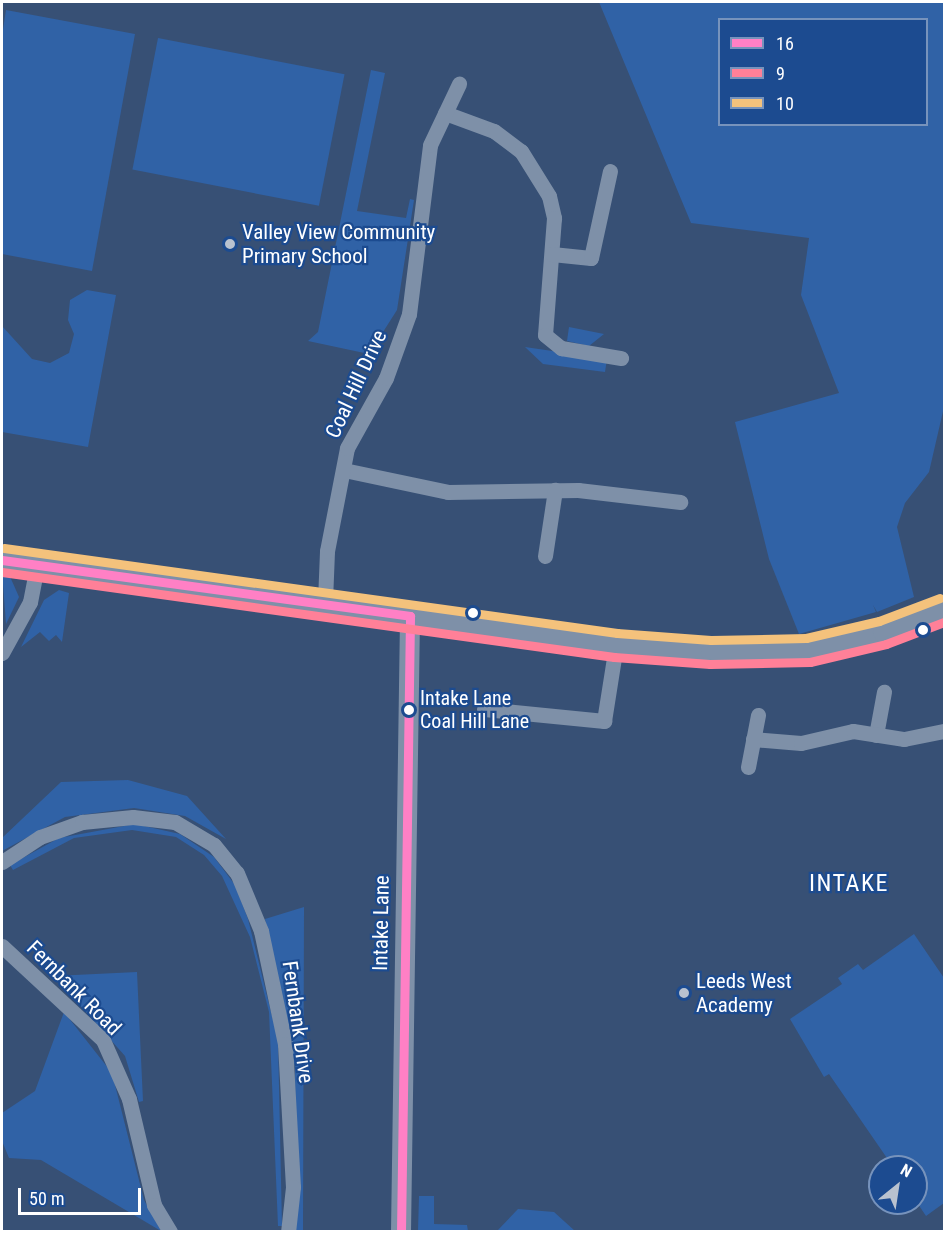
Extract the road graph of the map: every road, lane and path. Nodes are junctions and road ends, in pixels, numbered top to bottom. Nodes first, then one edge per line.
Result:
1 (459, 84) dead end
2 (445, 113) junction
3 (610, 171) dead end
4 (552, 254) junction
5 (621, 358) dead end
6 (344, 470) junction
7 (555, 490) junction
8 (680, 502) dead end
9 (545, 556) dead end
10 (2, 560) edge
11 (37, 565) junction
12 (325, 601) junction
13 (945, 609) edge
14 (410, 616) junction
15 (616, 645) junction
16 (2, 653) edge
17 (884, 692) dead end
18 (484, 709) dead end
19 (758, 715) dead end
20 (945, 730) edge
21 (876, 735) junction
22 (753, 739) junction
23 (748, 767) dead end
24 (2, 862) edge
25 (2, 946) edge
26 (170, 1232) edge
27 (288, 1232) edge
28 (401, 1232) edge

1 - 2 street, Coal Hill Drive
2 - 4 street
2 - 6 street, Coal Hill Drive
3 - 4 street
4 - 5 street
6 - 7 street
6 - 12 street, Coal Hill Drive
7 - 8 street
7 - 9 street
10 - 11 street
11 - 12 street
11 - 16 street
12 - 14 street
13 - 15 street
14 - 15 street
14 - 28 street, Intake Lane
15 - 18 street
17 - 21 street
19 - 22 street
20 - 21 street
21 - 22 street
22 - 23 street
24 - 27 street, Fernbank Drive
25 - 26 street, Fernbank Road

